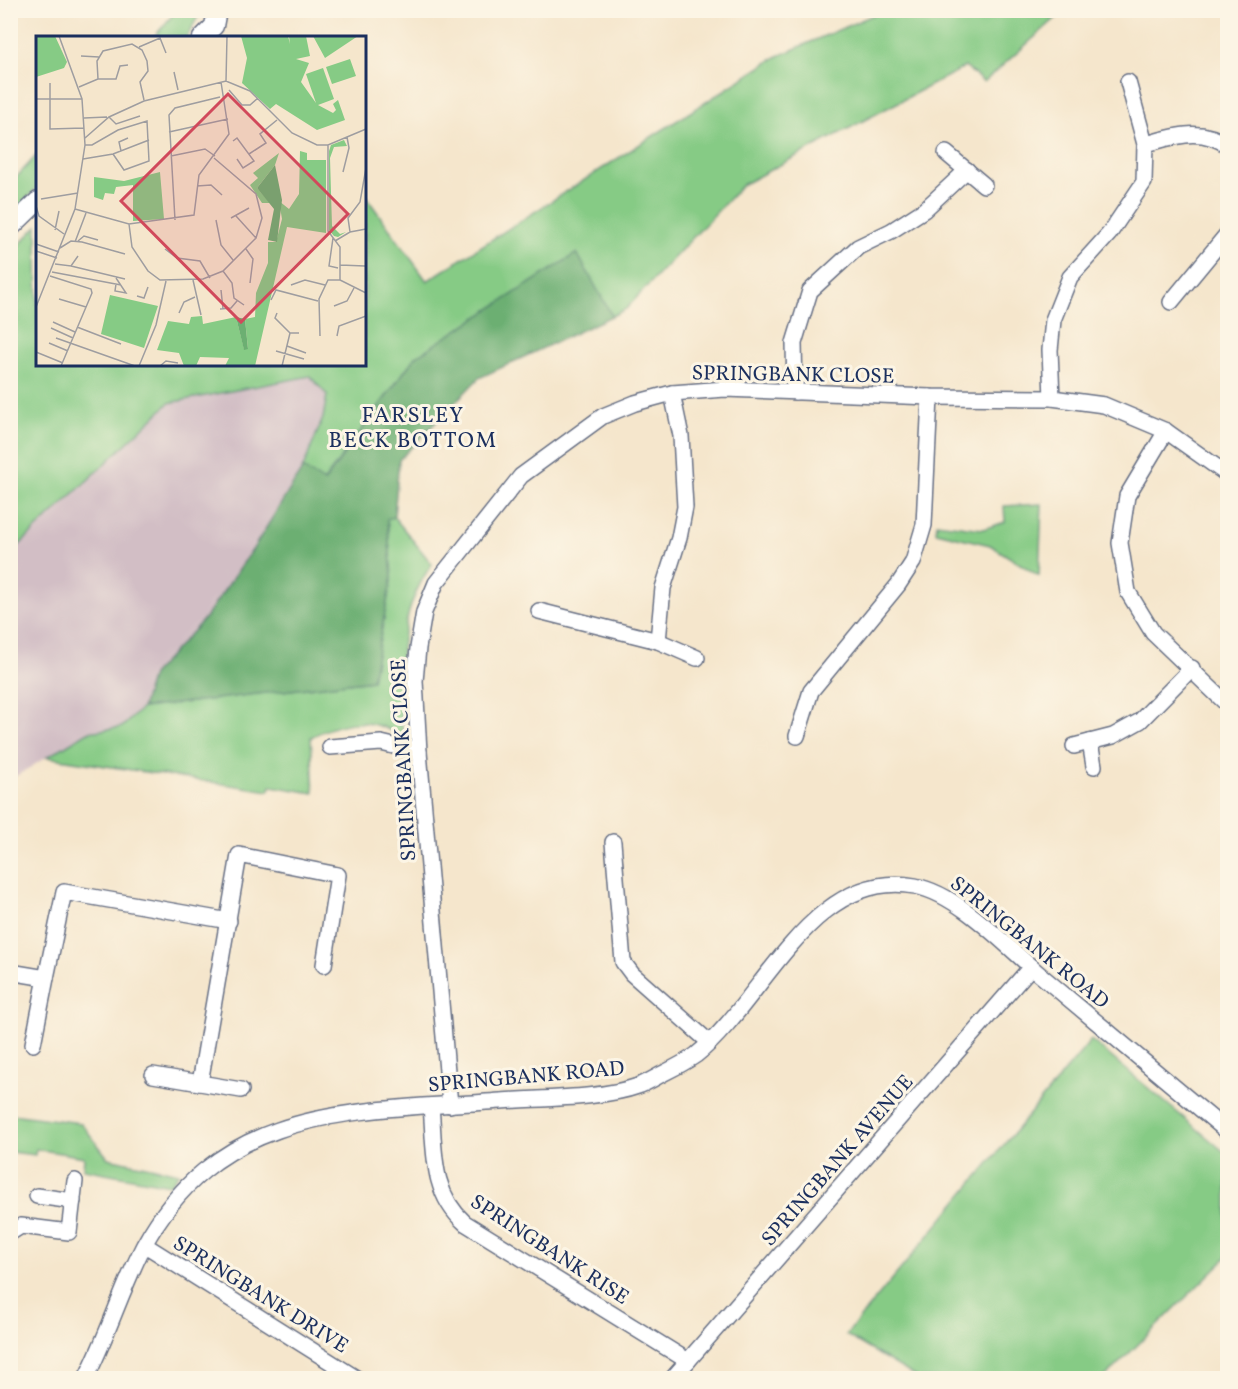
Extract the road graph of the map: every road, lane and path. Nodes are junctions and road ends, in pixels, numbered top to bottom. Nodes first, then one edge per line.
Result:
1 (217, 10) edge
2 (204, 36) edge
3 (1128, 82) dead end
4 (1145, 144) junction
5 (1227, 146) edge
6 (946, 153) dead end
7 (967, 171) junction
8 (984, 185) dead end
9 (36, 203) edge
10 (10, 228) edge
11 (1227, 233) edge
12 (1171, 302) dead end
13 (795, 392) junction
14 (672, 393) junction
15 (930, 398) junction
16 (1052, 398) junction
17 (1166, 431) junction
18 (1227, 475) edge
19 (539, 611) dead end
20 (658, 641) junction
21 (698, 658) dead end
22 (1192, 668) junction
23 (1227, 705) edge
24 (797, 736) dead end
25 (1090, 742) junction
26 (1074, 746) dead end
27 (330, 747) dead end
28 (420, 752) junction
29 (1094, 766) dead end
30 (613, 842) dead end
31 (229, 921) junction
32 (324, 965) dead end
33 (1031, 967) junction
34 (10, 972) edge
35 (46, 978) junction
36 (709, 1042) junction
37 (33, 1044) dead end
38 (153, 1075) dead end
39 (200, 1083) junction
40 (241, 1090) dead end
41 (450, 1105) junction
42 (431, 1106) junction
43 (1227, 1132) edge
44 (75, 1181) dead end
45 (37, 1196) dead end
46 (73, 1200) junction
47 (10, 1233) edge
48 (145, 1245) junction
49 (688, 1361) junction
50 (86, 1378) edge
51 (356, 1378) edge
52 (673, 1378) edge

1 - 2 street
3 - 4 street
4 - 5 street
4 - 16 street
6 - 7 street
7 - 8 street
7 - 13 street
9 - 10 street
11 - 12 street
13 - 14 street, SPRINGBANK CLOSE
13 - 15 street, SPRINGBANK CLOSE
14 - 20 street
14 - 28 street, SPRINGBANK CLOSE
15 - 16 street, SPRINGBANK CLOSE
15 - 24 street
16 - 17 street, SPRINGBANK CLOSE
17 - 18 street, SPRINGBANK CLOSE
17 - 22 street
19 - 20 street
20 - 21 street
22 - 23 street
22 - 25 street
25 - 26 street
25 - 29 street
27 - 28 street
28 - 41 street, SPRINGBANK CLOSE
30 - 36 street
31 - 32 street
31 - 35 street
31 - 39 street
33 - 36 street, SPRINGBANK ROAD
33 - 43 street, SPRINGBANK ROAD
33 - 49 street, SPRINGBANK AVENUE
34 - 35 street
35 - 37 street
36 - 41 street, SPRINGBANK ROAD
38 - 39 street
39 - 40 street
41 - 42 street, SPRINGBANK ROAD
42 - 48 street, SPRINGBANK ROAD
42 - 49 street, SPRINGBANK RISE
44 - 46 street
45 - 46 street
46 - 47 street
48 - 50 street, SPRINGBANK ROAD
48 - 51 street, SPRINGBANK DRIVE
49 - 52 street, SPRINGBANK AVENUE

